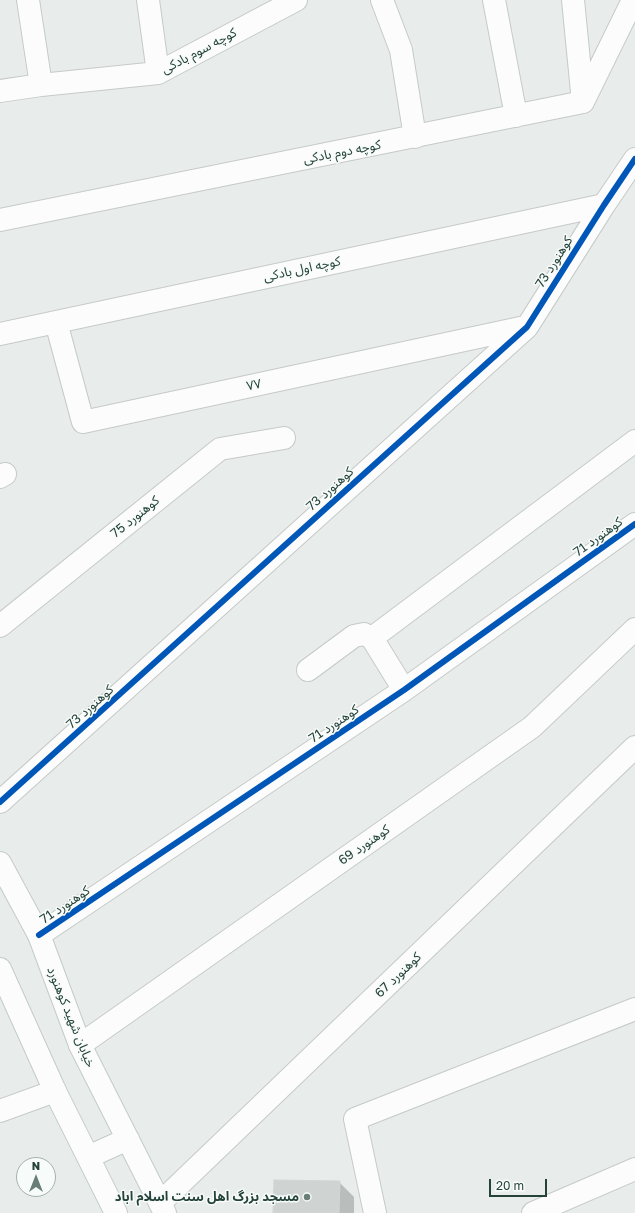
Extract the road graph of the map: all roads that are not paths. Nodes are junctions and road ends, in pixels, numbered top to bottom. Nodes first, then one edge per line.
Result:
1 (28, 0) edge
2 (148, 0) edge
3 (296, 0) edge
4 (382, 0) edge
5 (494, 0) edge
6 (574, 0) edge
7 (633, 0) edge
8 (158, 73) junction
9 (41, 85) junction
10 (0, 91) edge
11 (584, 102) junction
12 (516, 116) junction
13 (415, 137) junction
14 (635, 159) edge
15 (604, 205) junction
16 (0, 220) edge
17 (56, 322) junction
18 (526, 327) junction
19 (0, 334) edge
20 (284, 438) dead end
21 (635, 442) edge
22 (635, 524) edge
23 (0, 626) edge
24 (635, 629) edge
25 (372, 638) junction
26 (308, 670) dead end
27 (404, 690) junction
28 (635, 747) edge
29 (0, 802) edge
30 (0, 863) edge
31 (39, 935) junction
32 (0, 969) edge
33 (635, 1009) edge
34 (80, 1045) junction
35 (55, 1091) junction
36 (0, 1111) edge
37 (128, 1139) junction
38 (88, 1157) junction
39 (635, 1169) edge
40 (163, 1208) edge
41 (116, 1213) edge
42 (375, 1213) edge
43 (533, 1213) edge

1 - 9 street
2 - 8 street
3 - 8 street, کوچه سوم بادکی
4 - 13 street
5 - 12 street
6 - 11 street
7 - 11 street
8 - 9 street, کوچه سوم بادکی
9 - 10 street, کوچه سوم بادکی
11 - 12 street, کوچه دوم بادکی
12 - 13 street, کوچه دوم بادکی
13 - 16 street, کوچه دوم بادکی
14 - 15 street, کوهنورد 73
15 - 17 street, کوچه اول بادکی
15 - 18 street, کوهنورد 73
17 - 18 street, ۷۷
17 - 19 street, کوچه اول بادکی
18 - 29 street, کوهنورد 73
20 - 23 street, کوهنورد 75
21 - 25 street
22 - 27 street, کوهنورد 71
24 - 34 street, کوهنورد 69
25 - 26 street
25 - 27 street
27 - 31 street, کوهنورد 71
28 - 40 street, کوهنورد 67
30 - 31 street, خیابان شهید کوهنورد
31 - 34 street, خیابان شهید کوهنورد
32 - 35 street
33 - 42 street
34 - 37 street, خیابان شهید کوهنورد
35 - 36 street
35 - 38 street
37 - 38 street
37 - 40 street, خیابان شهید کوهنورد
38 - 41 street
39 - 43 street

